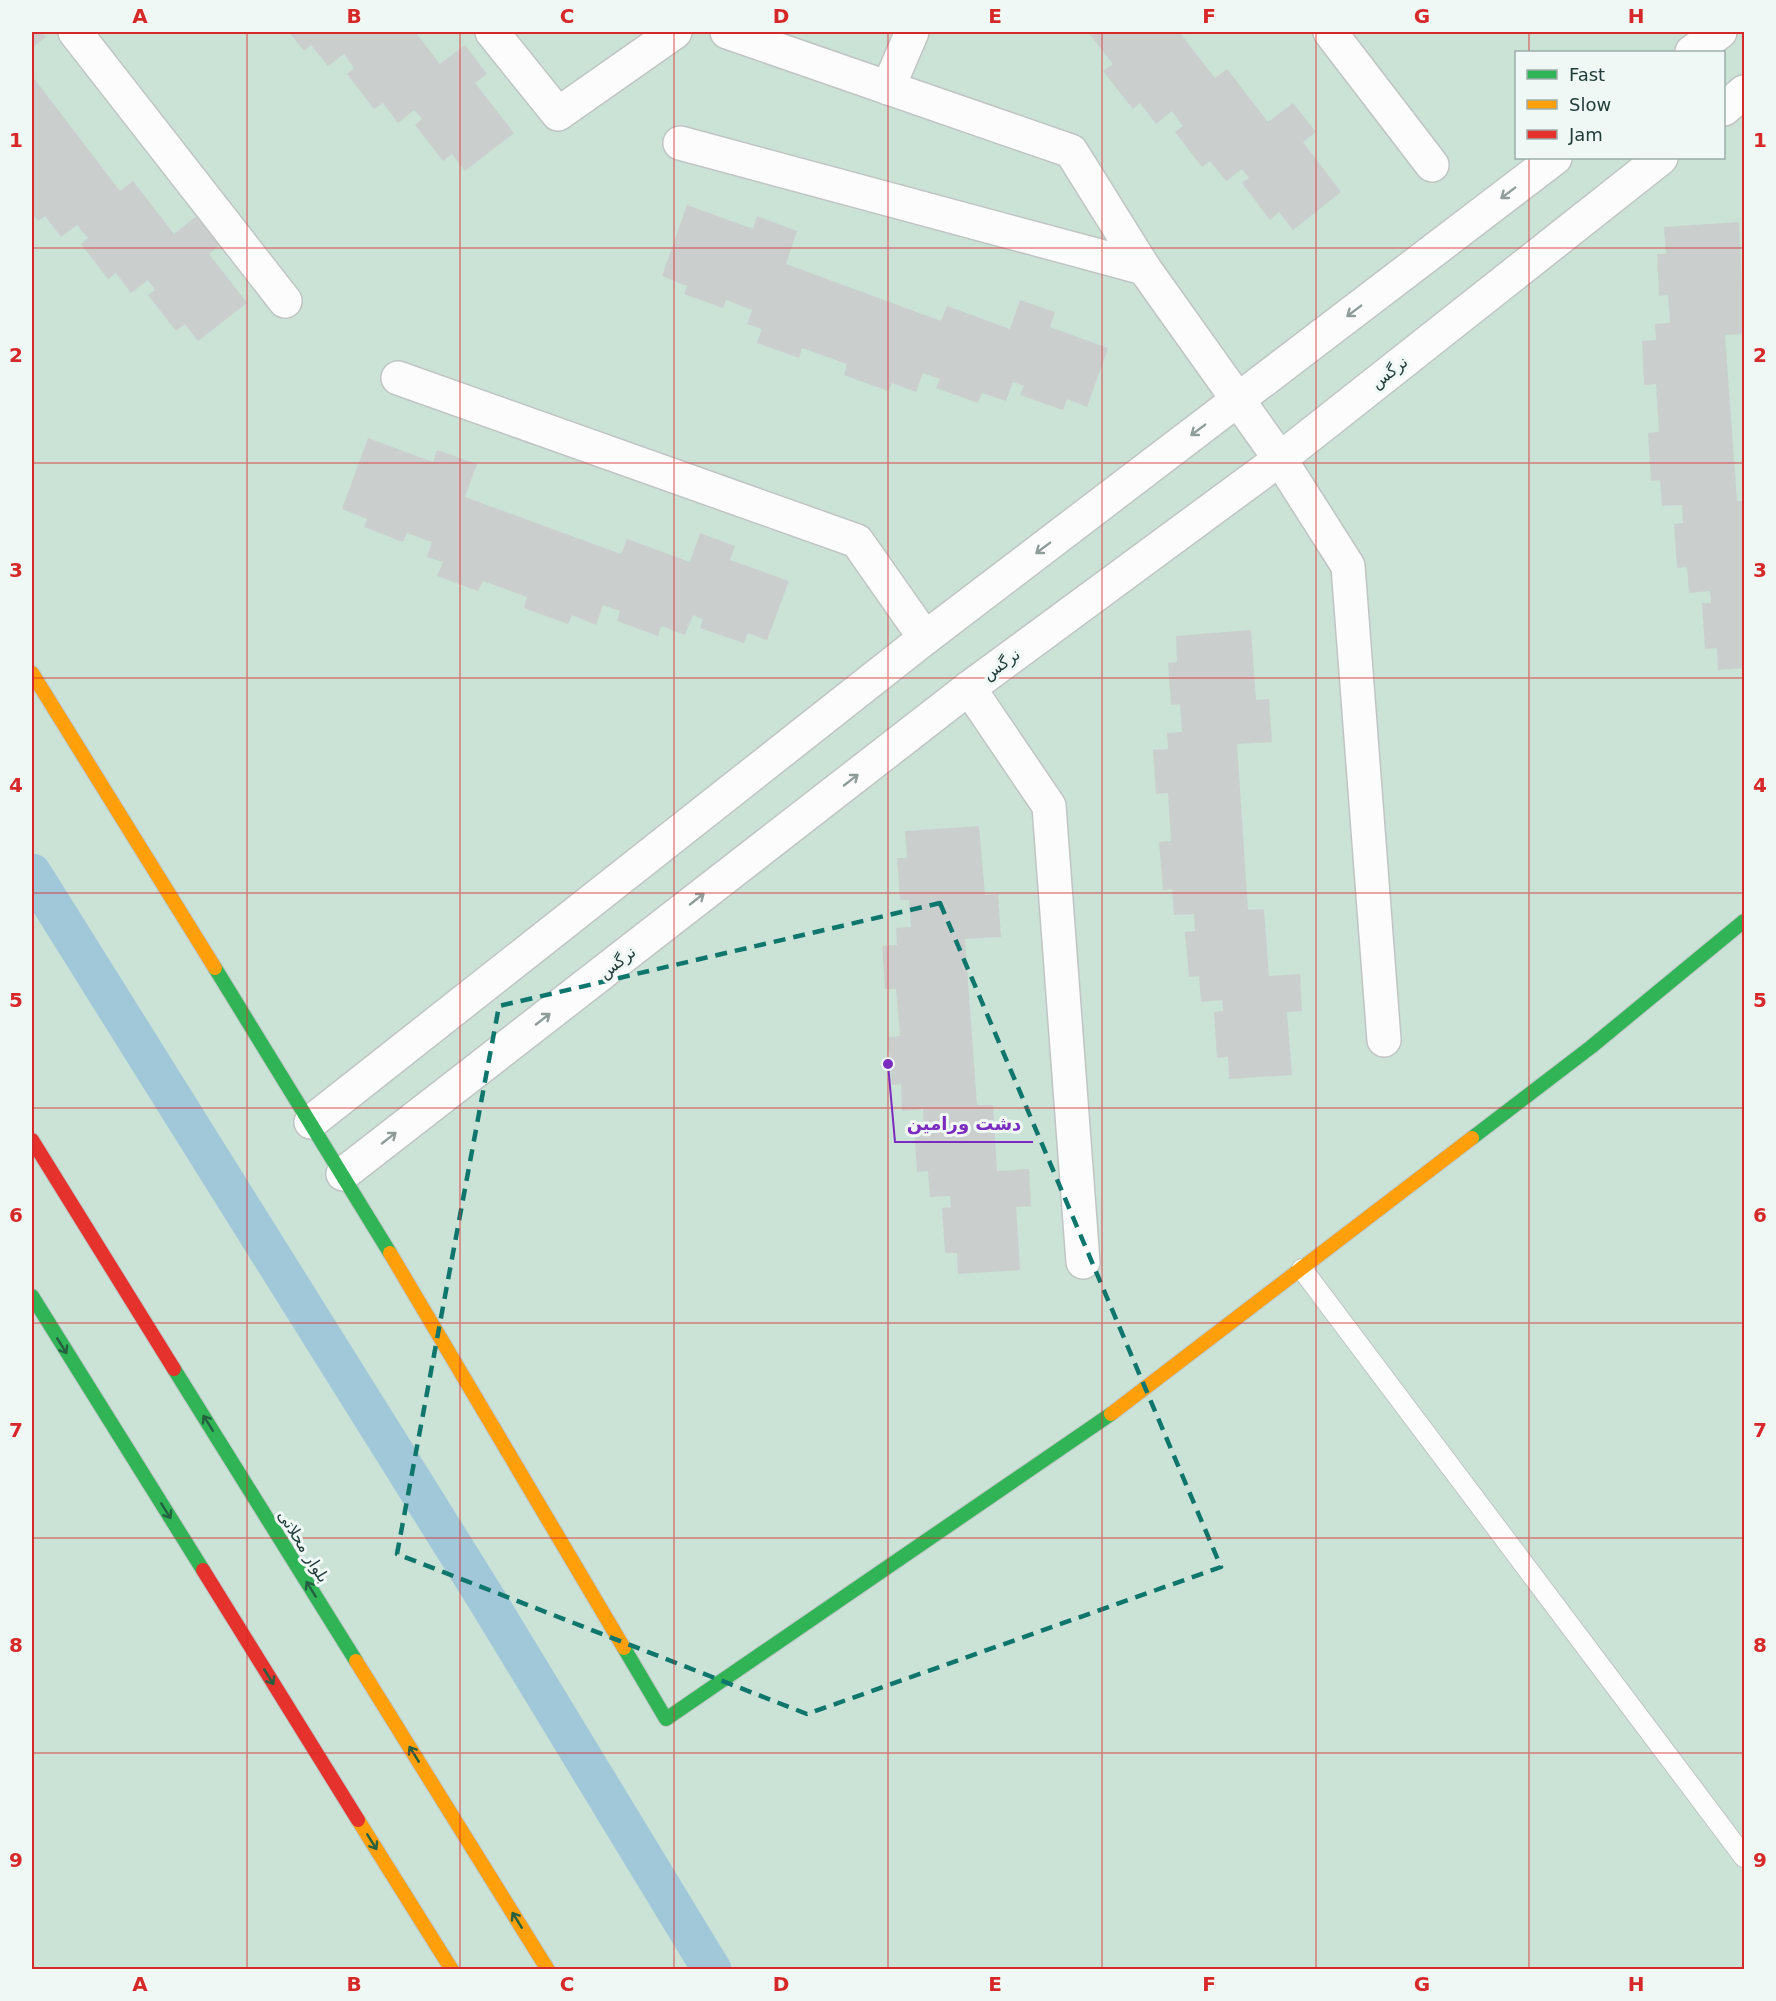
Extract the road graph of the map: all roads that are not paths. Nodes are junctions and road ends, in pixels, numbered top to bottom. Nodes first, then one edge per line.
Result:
1 (75, 32) edge
2 (492, 32) edge
3 (675, 32) edge
4 (727, 32) edge
5 (912, 32) edge
6 (1330, 32) edge
7 (1720, 32) edge
8 (1693, 51) edge
9 (888, 88) junction
10 (1744, 92) edge
11 (1725, 108) edge
12 (680, 143) dead end
13 (1554, 159) edge
14 (1661, 159) edge
15 (1432, 165) dead end
16 (1144, 268) junction
17 (285, 301) dead end
18 (398, 378) dead end
19 (1239, 399) junction
20 (1280, 459) junction
21 (925, 638) junction
22 (32, 673) edge
23 (969, 688) junction
24 (1744, 921) edge
25 (1384, 1040) dead end
26 (311, 1122) junction
27 (32, 1140) edge
28 (343, 1174) junction
29 (1083, 1262) dead end
30 (1302, 1269) junction
31 (32, 1296) edge
32 (1744, 1857) edge
33 (452, 1970) edge
34 (548, 1970) edge

1 - 17 street
2 - 3 street
4 - 9 street
5 - 9 street
6 - 15 street
7 - 8 street
9 - 16 street
10 - 11 street
12 - 16 street
13 -> 19 street
14 - 20 street, نرگس
16 - 19 street
18 - 21 street
19 - 20 street
19 -> 21 street
20 - 23 street, نرگس
20 - 25 street
21 - 26 street
22 - 26 street
28 -> 23 street, نرگس
23 - 29 street
24 - 30 street
26 - 28 street
34 -> 27 street, بلوار محلاتی
28 - 30 street
30 - 32 lane
31 -> 33 street

